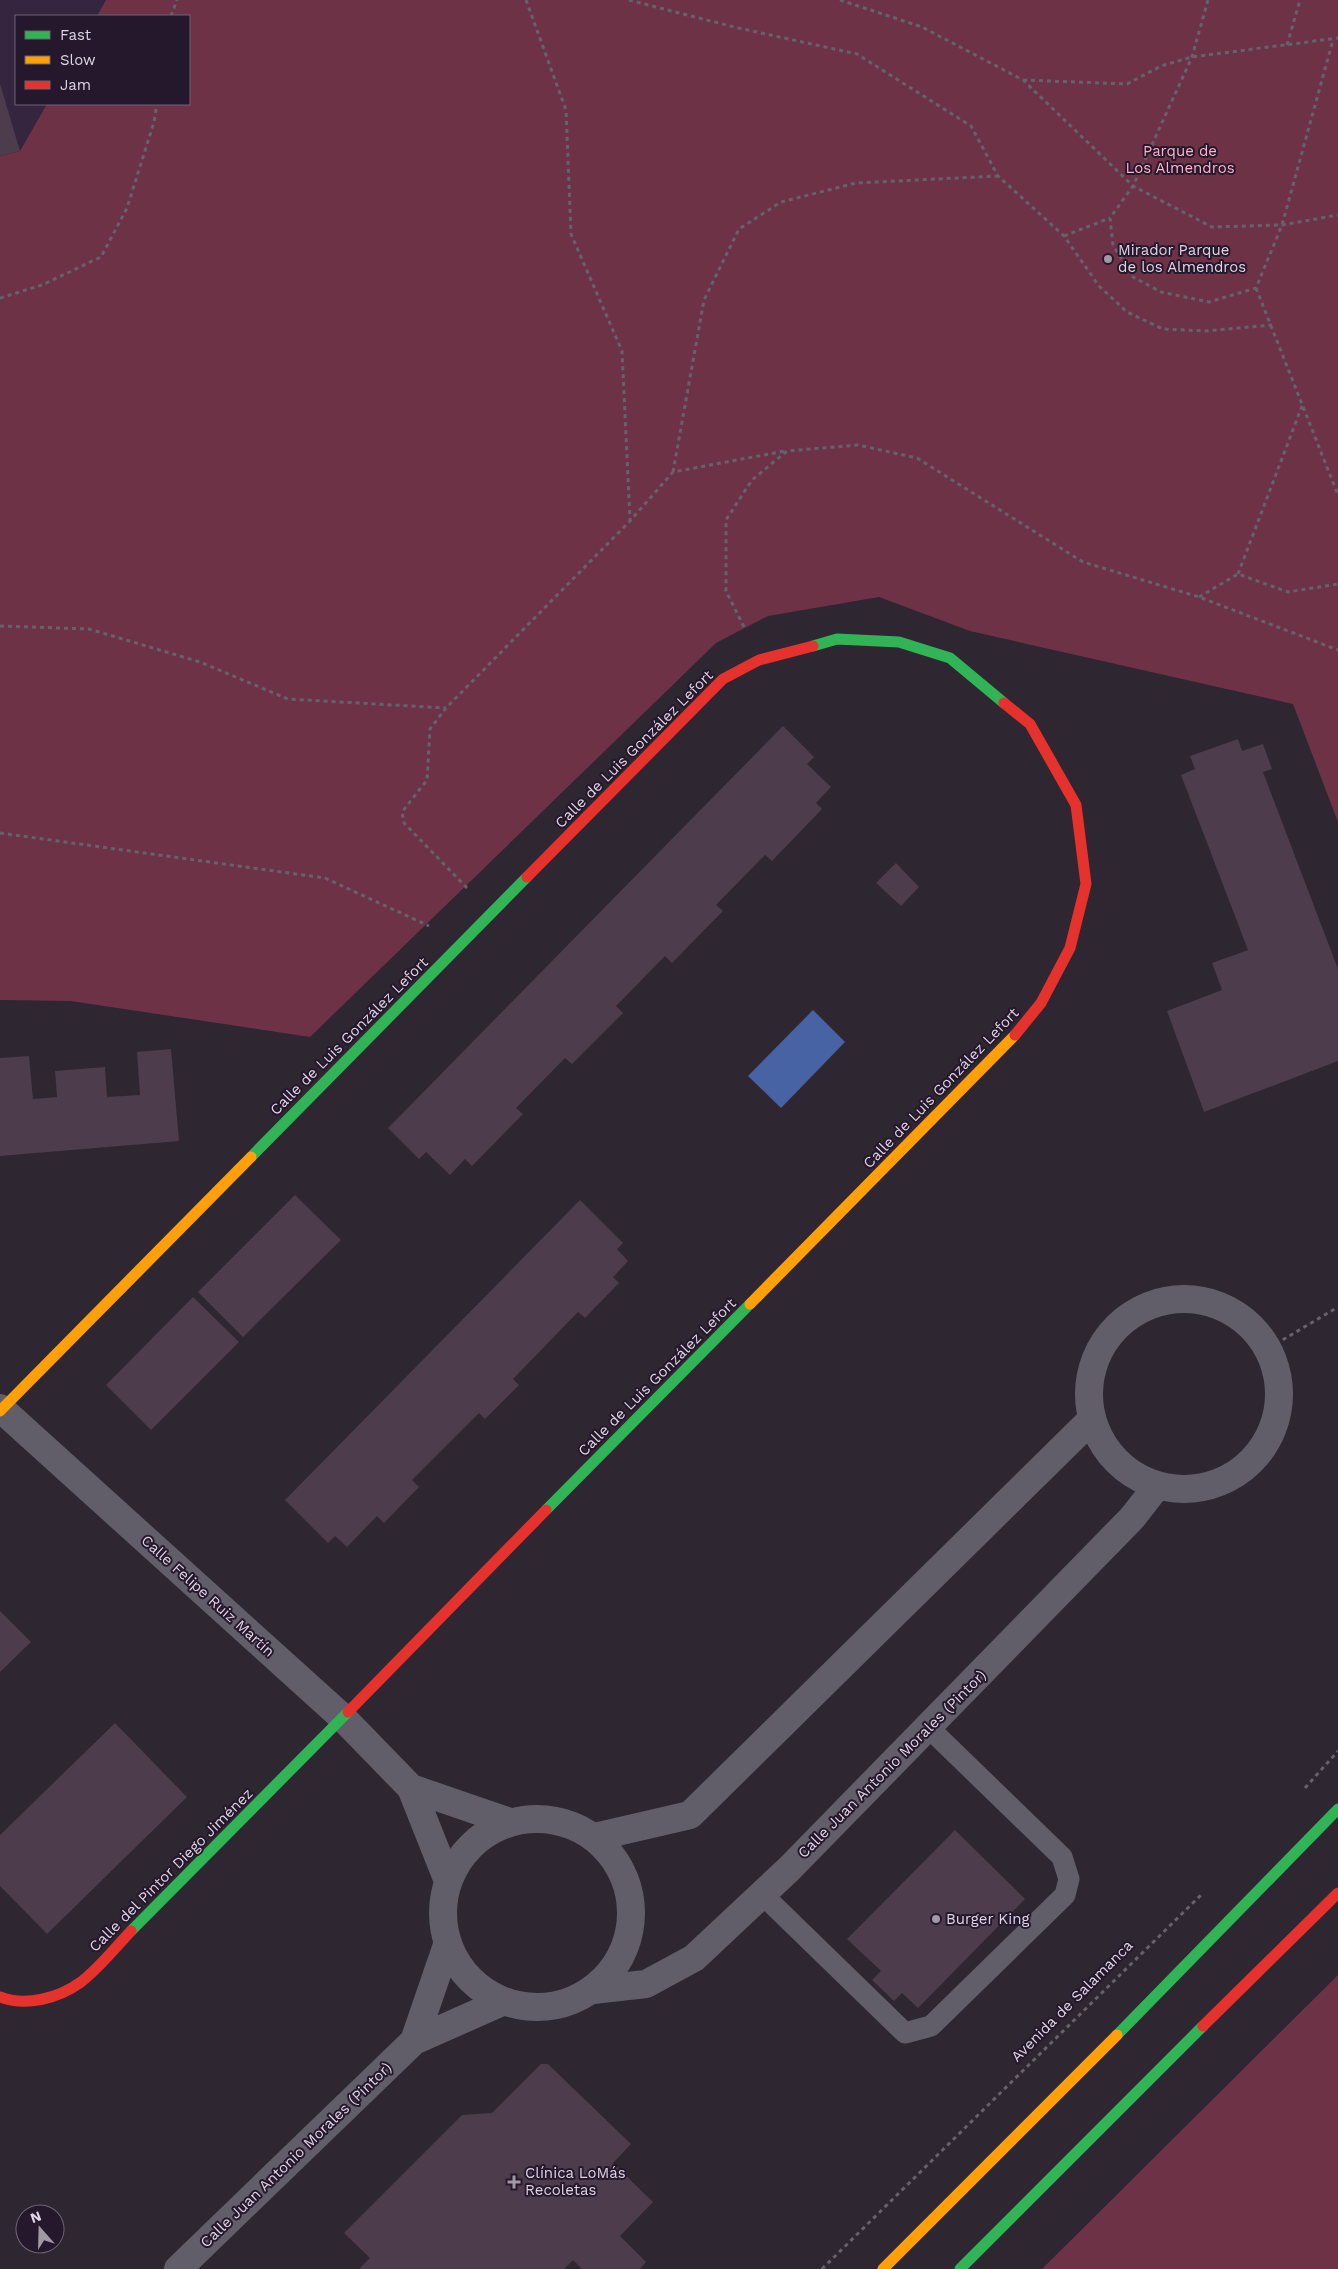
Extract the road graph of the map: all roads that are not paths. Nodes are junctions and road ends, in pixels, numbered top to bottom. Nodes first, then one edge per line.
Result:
1 (1, 1409) edge
2 (1090, 1421) junction
3 (1158, 1486) junction
4 (343, 1718) junction
5 (929, 1728) junction
6 (411, 1788) junction
7 (1338, 1810) edge
8 (510, 1822) junction
9 (595, 1837) junction
10 (448, 1881) junction
11 (1338, 1893) edge
12 (763, 1895) junction
13 (447, 1945) junction
14 (593, 1990) junction
15 (0, 1997) edge
16 (502, 2002) junction
17 (414, 2041) junction
18 (178, 2269) edge
19 (883, 2269) edge
20 (960, 2269) edge

1 - 4 street, Calle Felipe Ruiz Martín
1 - 4 main road, Calle de Luis González Lefort
2 - 3 street
2 - 3 street
2 - 9 street
3 - 5 street, Calle Juan Antonio Morales (Pintor)
4 - 6 street, Calle Felipe Ruiz Martín
4 - 15 main road, Calle del Pintor Diego Jiménez
5 - 12 street, Calle Juan Antonio Morales (Pintor)
5 - 12 lane
6 - 8 street, Calle Felipe Ruiz Martín
6 - 10 street, Calle Felipe Ruiz Martín
7 - 19 main road
8 - 9 street
8 - 10 street
9 - 14 street
10 - 13 street
11 - 20 main road
12 - 14 street, Calle Juan Antonio Morales (Pintor)
13 - 16 street
13 - 17 street, Calle Juan Antonio Morales (Pintor)
14 - 16 street
16 - 17 street, Calle Juan Antonio Morales (Pintor)
17 - 18 street, Calle Juan Antonio Morales (Pintor)

